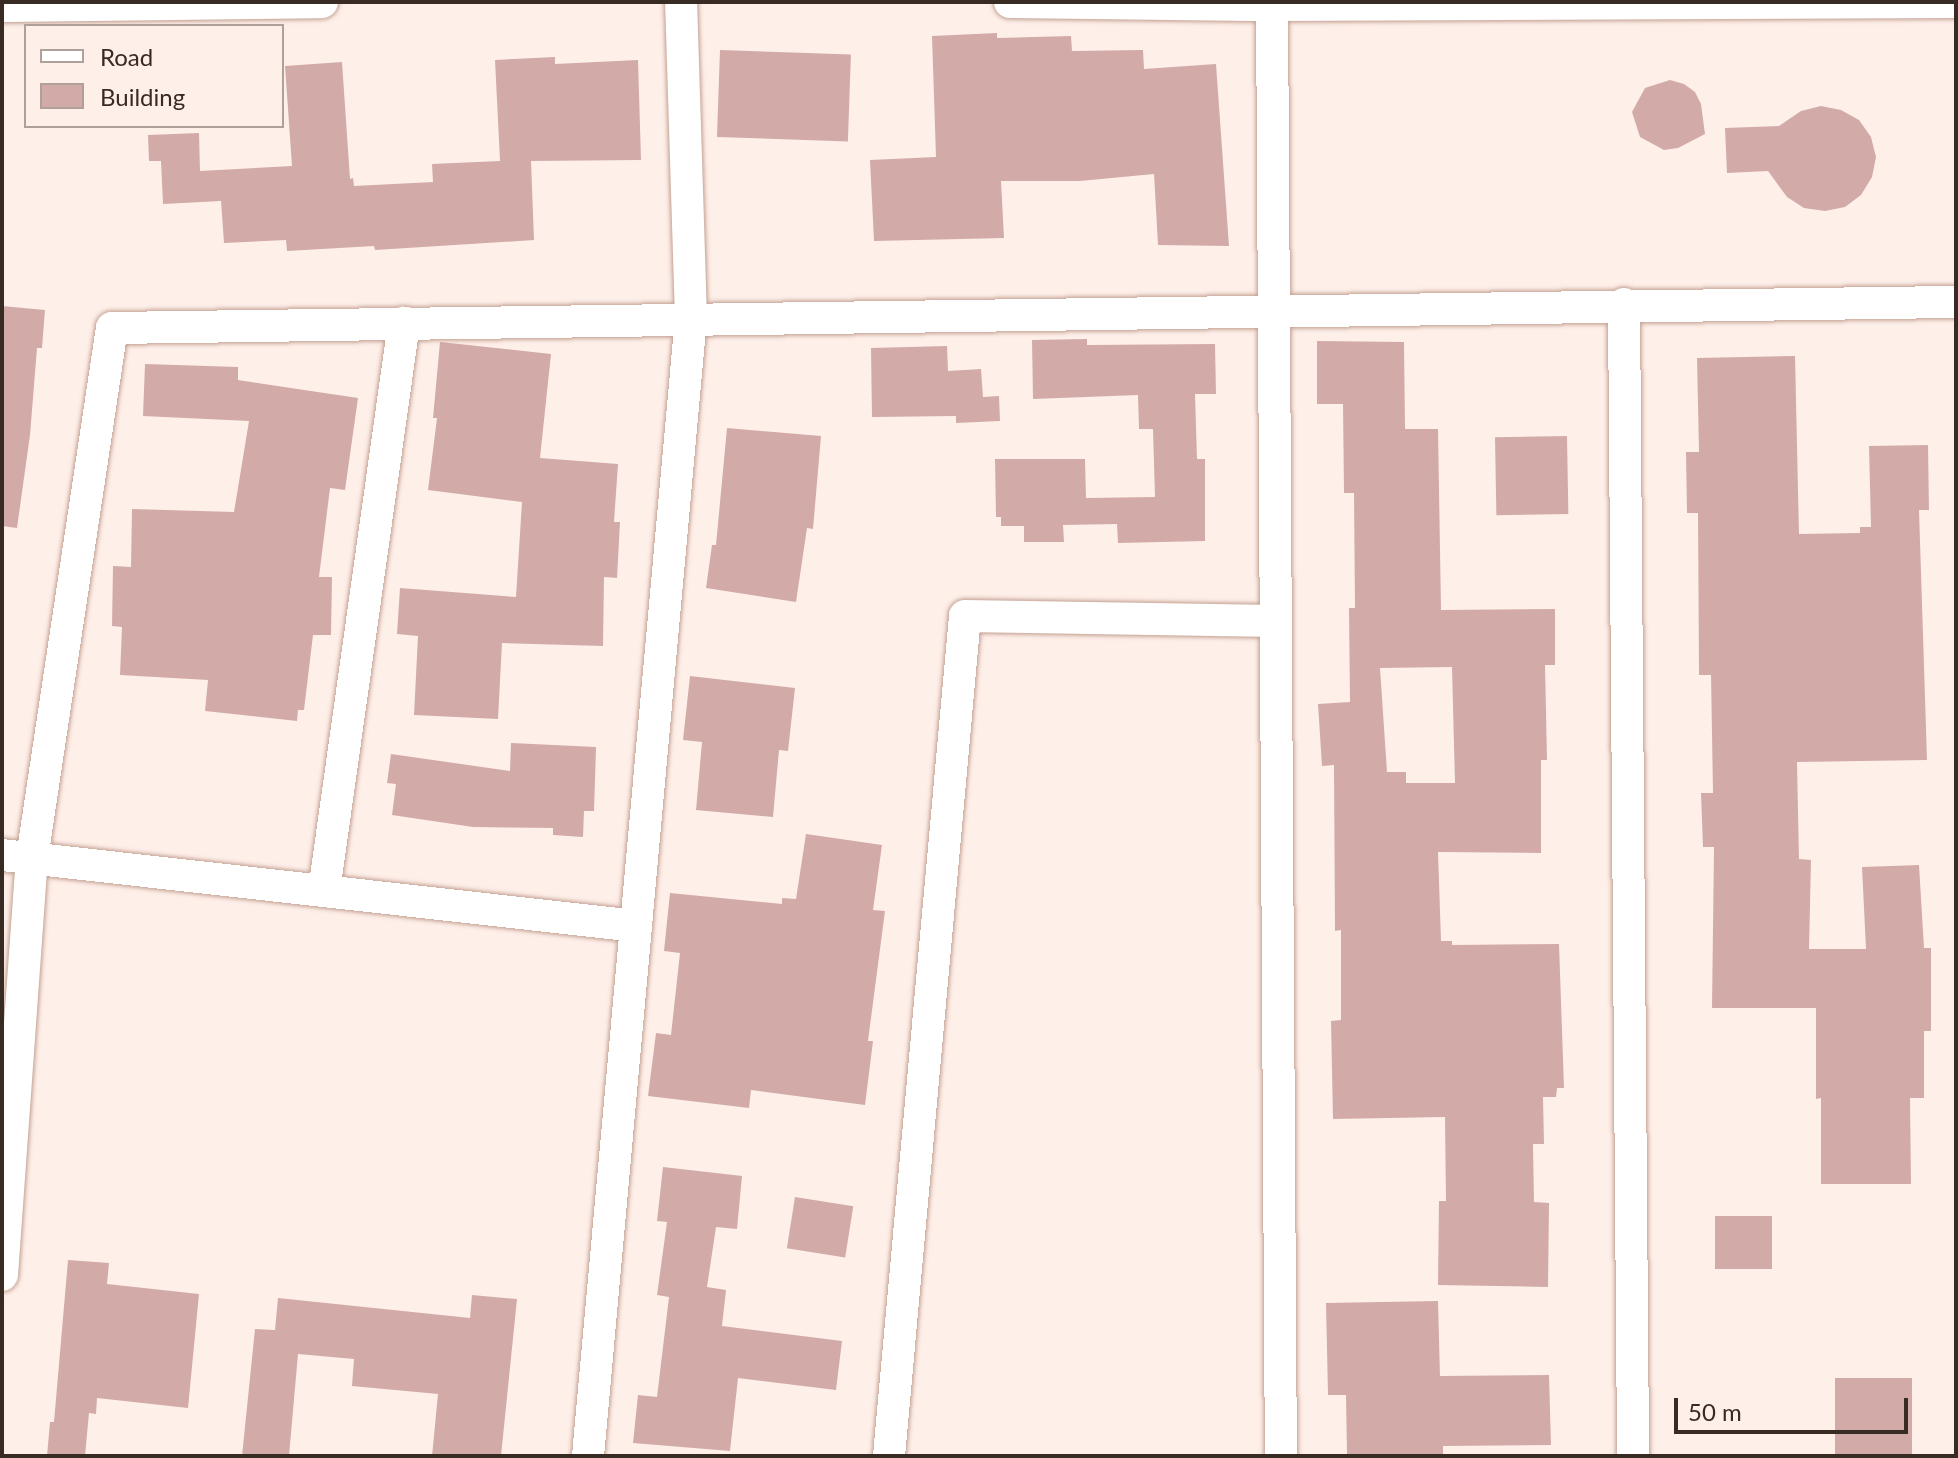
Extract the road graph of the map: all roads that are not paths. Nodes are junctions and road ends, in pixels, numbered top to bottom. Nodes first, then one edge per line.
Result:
1 (322, 2) edge
2 (681, 2) edge
3 (1010, 2) edge
4 (1956, 2) edge
5 (1272, 4) edge
6 (2, 6) edge
7 (1956, 302) edge
8 (1624, 304) junction
9 (1274, 309) junction
10 (691, 318) junction
11 (404, 323) junction
12 (1276, 621) junction
13 (17, 856) edge
14 (324, 891) junction
15 (636, 926) junction
16 (2, 1275) edge
17 (588, 1456) edge
18 (889, 1456) edge
19 (1281, 1456) edge
20 (1633, 1456) edge

1 - 6 street
2 - 10 street
3 - 5 street
4 - 5 street
5 - 9 street
7 - 8 street
8 - 9 street
8 - 20 street
9 - 10 street
9 - 12 street
10 - 11 street
10 - 15 street
11 - 13 street
11 - 14 street
12 - 18 street
12 - 19 street
13 - 14 street
13 - 16 street
14 - 15 street
15 - 17 street

